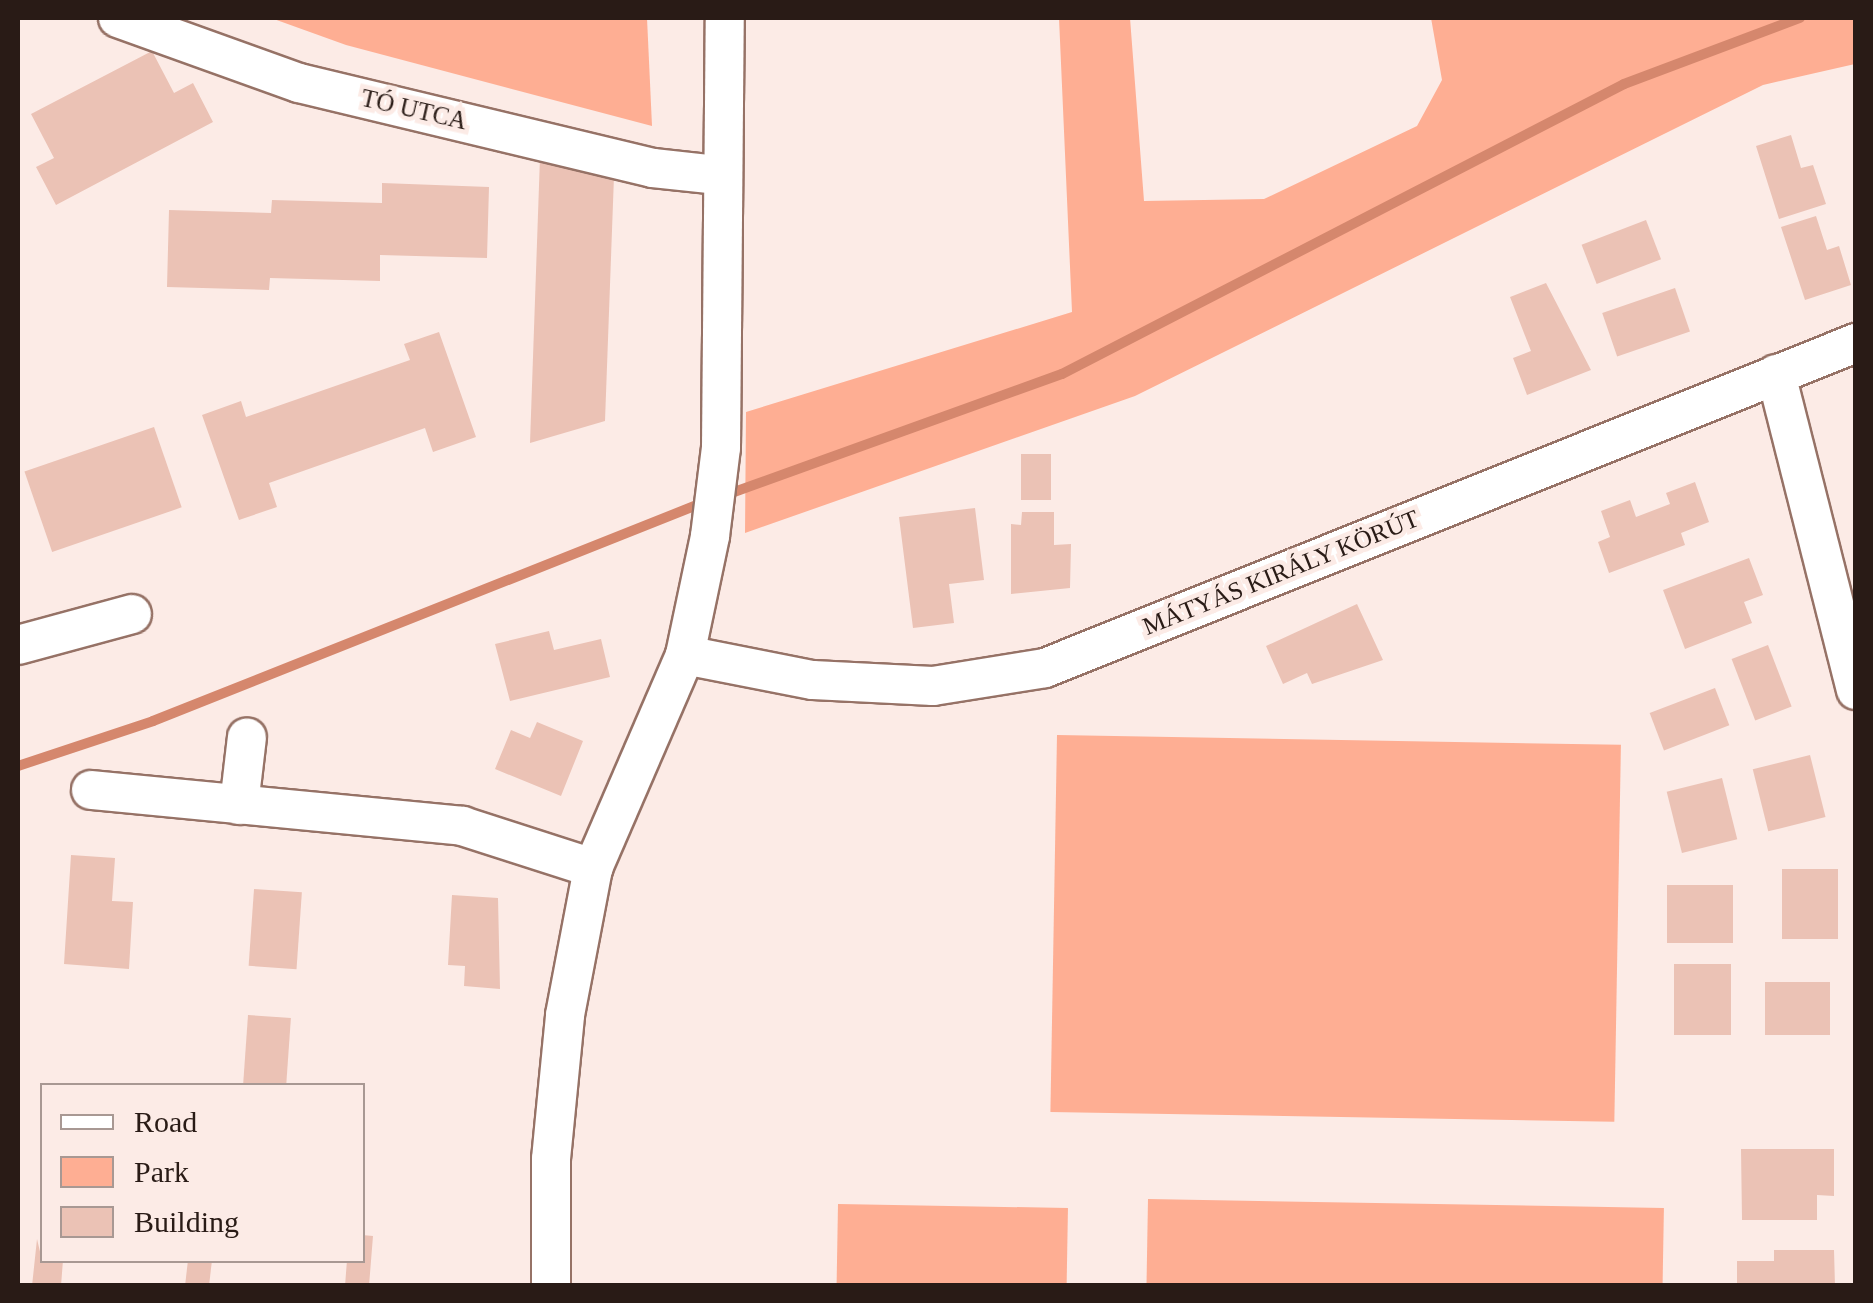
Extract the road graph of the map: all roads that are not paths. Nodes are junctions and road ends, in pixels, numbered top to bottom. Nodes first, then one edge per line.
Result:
1 (118, 18) edge
2 (724, 18) edge
3 (717, 175) junction
4 (1856, 343) edge
5 (1776, 374) junction
6 (132, 614) dead end
7 (18, 645) edge
8 (684, 655) junction
9 (1856, 690) edge
10 (246, 737) dead end
11 (91, 790) dead end
12 (239, 805) junction
13 (594, 868) junction
14 (551, 1286) edge

1 - 3 street, TÓ UTCA
2 - 3 street
3 - 8 street
4 - 5 street, MÁTYÁS KIRÁLY KÖRÚT
5 - 8 street, MÁTYÁS KIRÁLY KÖRÚT
5 - 9 street
6 - 7 street
8 - 13 street
10 - 12 street
11 - 12 street
12 - 13 street
13 - 14 street

